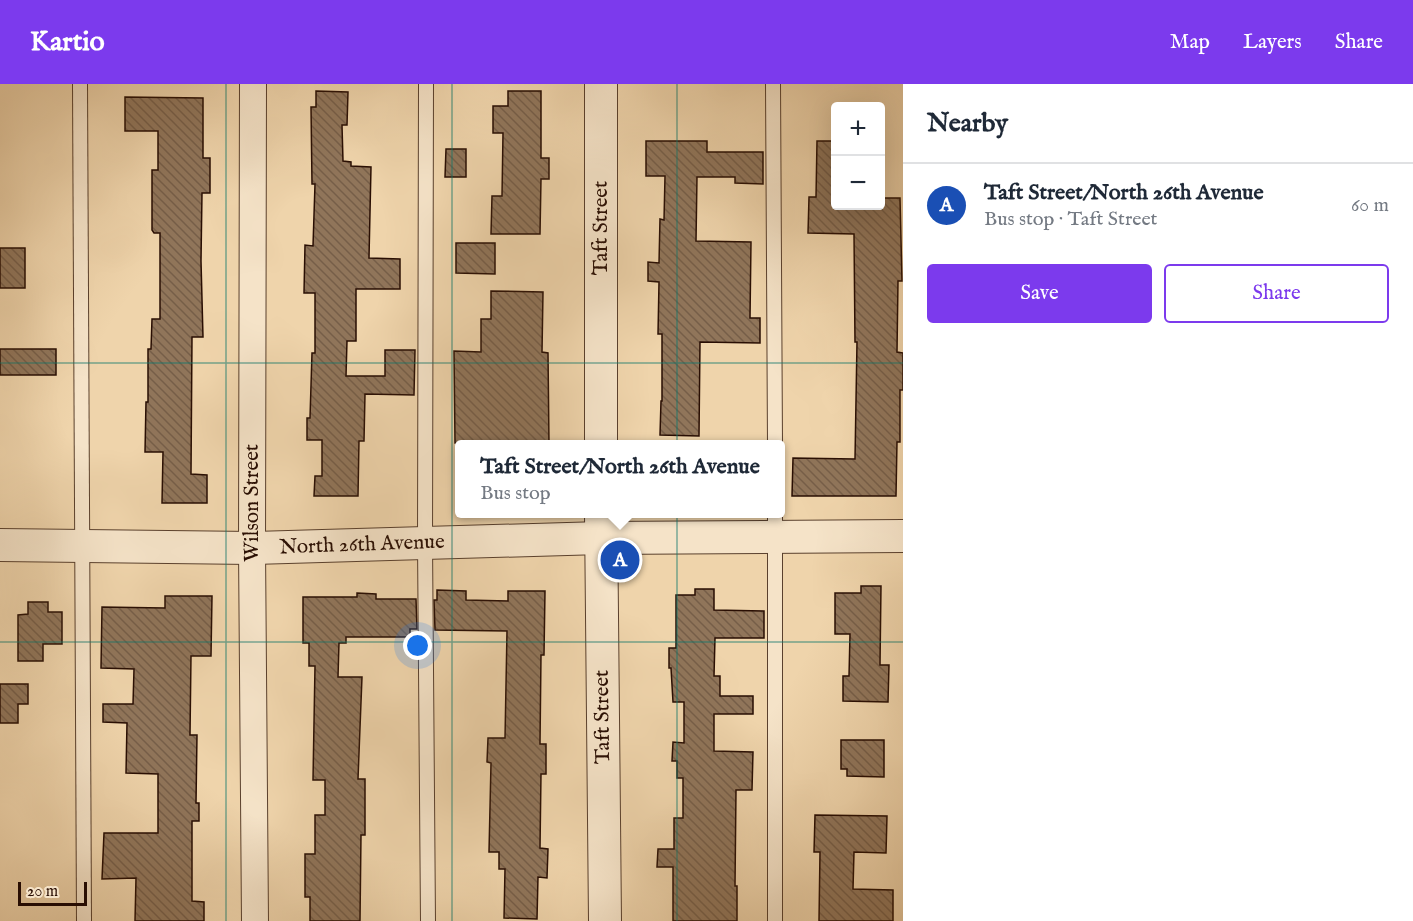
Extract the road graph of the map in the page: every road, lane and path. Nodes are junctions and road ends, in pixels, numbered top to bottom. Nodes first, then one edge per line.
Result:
1 (80, 84) edge
2 (253, 84) edge
3 (426, 84) edge
4 (601, 84) edge
5 (773, 84) edge
6 (601, 440) edge
7 (775, 440) edge
8 (775, 525) edge
9 (601, 526) edge
10 (903, 536) edge
11 (425, 543) junction
12 (0, 545) edge
13 (82, 546) junction
14 (252, 548) junction
15 (84, 921) edge
16 (255, 921) edge
17 (428, 921) edge
18 (605, 921) edge
19 (775, 921) edge

1 - 13 lane
2 - 14 street, Wilson Street
3 - 11 lane
4 - 6 street, Taft Street
5 - 7 lane
8 - 9 street, North 26th Avenue
8 - 10 street, North 26th Avenue
8 - 19 lane
9 - 11 street, North 26th Avenue
9 - 18 street, Taft Street
11 - 14 street, North 26th Avenue
11 - 17 lane
12 - 13 street, North 26th Avenue
13 - 14 street, North 26th Avenue
13 - 15 lane
14 - 16 street, Wilson Street

